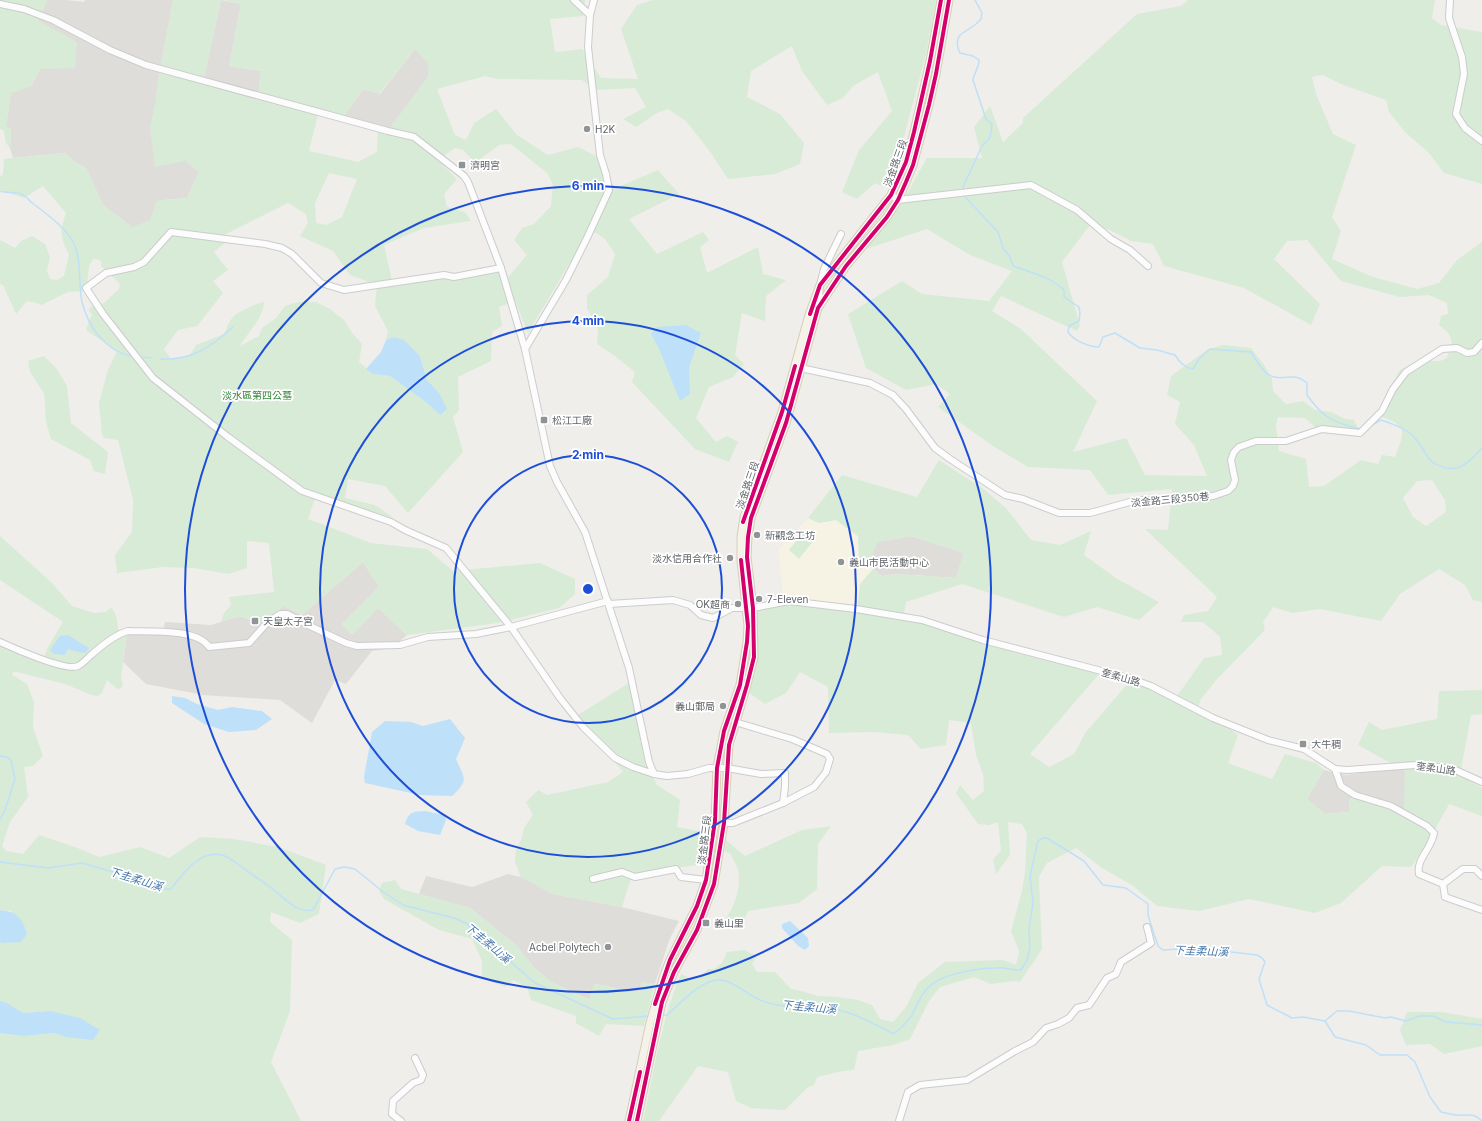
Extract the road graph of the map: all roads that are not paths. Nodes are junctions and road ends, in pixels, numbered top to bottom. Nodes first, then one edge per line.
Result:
1 (574, 0) edge
2 (594, 0) edge
3 (941, 0) edge
4 (949, 0) edge
5 (1450, 0) edge
6 (0, 4) edge
7 (590, 15) junction
8 (1482, 141) edge
9 (891, 195) junction
10 (898, 200) junction
11 (841, 234) dead end
12 (1148, 266) dead end
13 (501, 268) junction
14 (820, 285) junction
15 (818, 308) junction
16 (1482, 343) edge
17 (525, 350) junction
18 (798, 368) junction
19 (609, 602) junction
20 (754, 608) junction
21 (746, 609) junction
22 (511, 627) junction
23 (0, 642) edge
24 (735, 722) junction
25 (717, 768) junction
26 (727, 768) junction
27 (1335, 769) junction
28 (654, 774) junction
29 (1482, 782) edge
30 (783, 803) junction
31 (724, 823) junction
32 (1482, 876) edge
33 (593, 879) dead end
34 (706, 880) junction
35 (1443, 884) junction
36 (1482, 910) edge
37 (1147, 928) dead end
38 (659, 1002) junction
39 (654, 1024) junction
40 (415, 1058) dead end
41 (401, 1121) edge
42 (629, 1121) edge
43 (637, 1121) edge
44 (899, 1121) edge

1 - 7 street
2 - 7 street
3 - 9 main road, 淡金路三段
4 - 10 main road, 淡金路三段
5 - 8 street
6 - 13 street
7 - 17 street
9 - 10 street
9 - 14 main road, 淡金路三段
10 - 12 street
10 - 15 main road, 淡金路三段
11 - 14 street
13 - 17 street
13 - 22 street
14 - 15 street
14 - 18 main road, 淡金路三段
15 - 18 main road, 淡金路三段
16 - 18 street, 淡金路三段350巷
17 - 19 street
18 - 20 main road, 淡金路三段
18 - 21 main road, 淡金路三段
19 - 21 street, 奎柔山路
19 - 22 street
19 - 28 street
20 - 21 street, 奎柔山路
20 - 24 main road, 淡金路三段
20 - 27 street, 奎柔山路
21 - 25 main road, 淡金路三段
22 - 23 street
22 - 28 street
24 - 26 main road, 淡金路三段
24 - 30 street
25 - 26 street
25 - 28 street
25 - 34 main road, 淡金路三段
26 - 30 street
26 - 31 main road, 淡金路三段
27 - 29 street, 奎柔山路
27 - 35 street
30 - 31 street
31 - 38 main road, 淡金路三段
32 - 35 street
33 - 34 street
34 - 38 main road, 淡金路三段
35 - 36 street
37 - 44 street
38 - 39 main road
39 - 42 main road
39 - 43 main road
40 - 41 street

